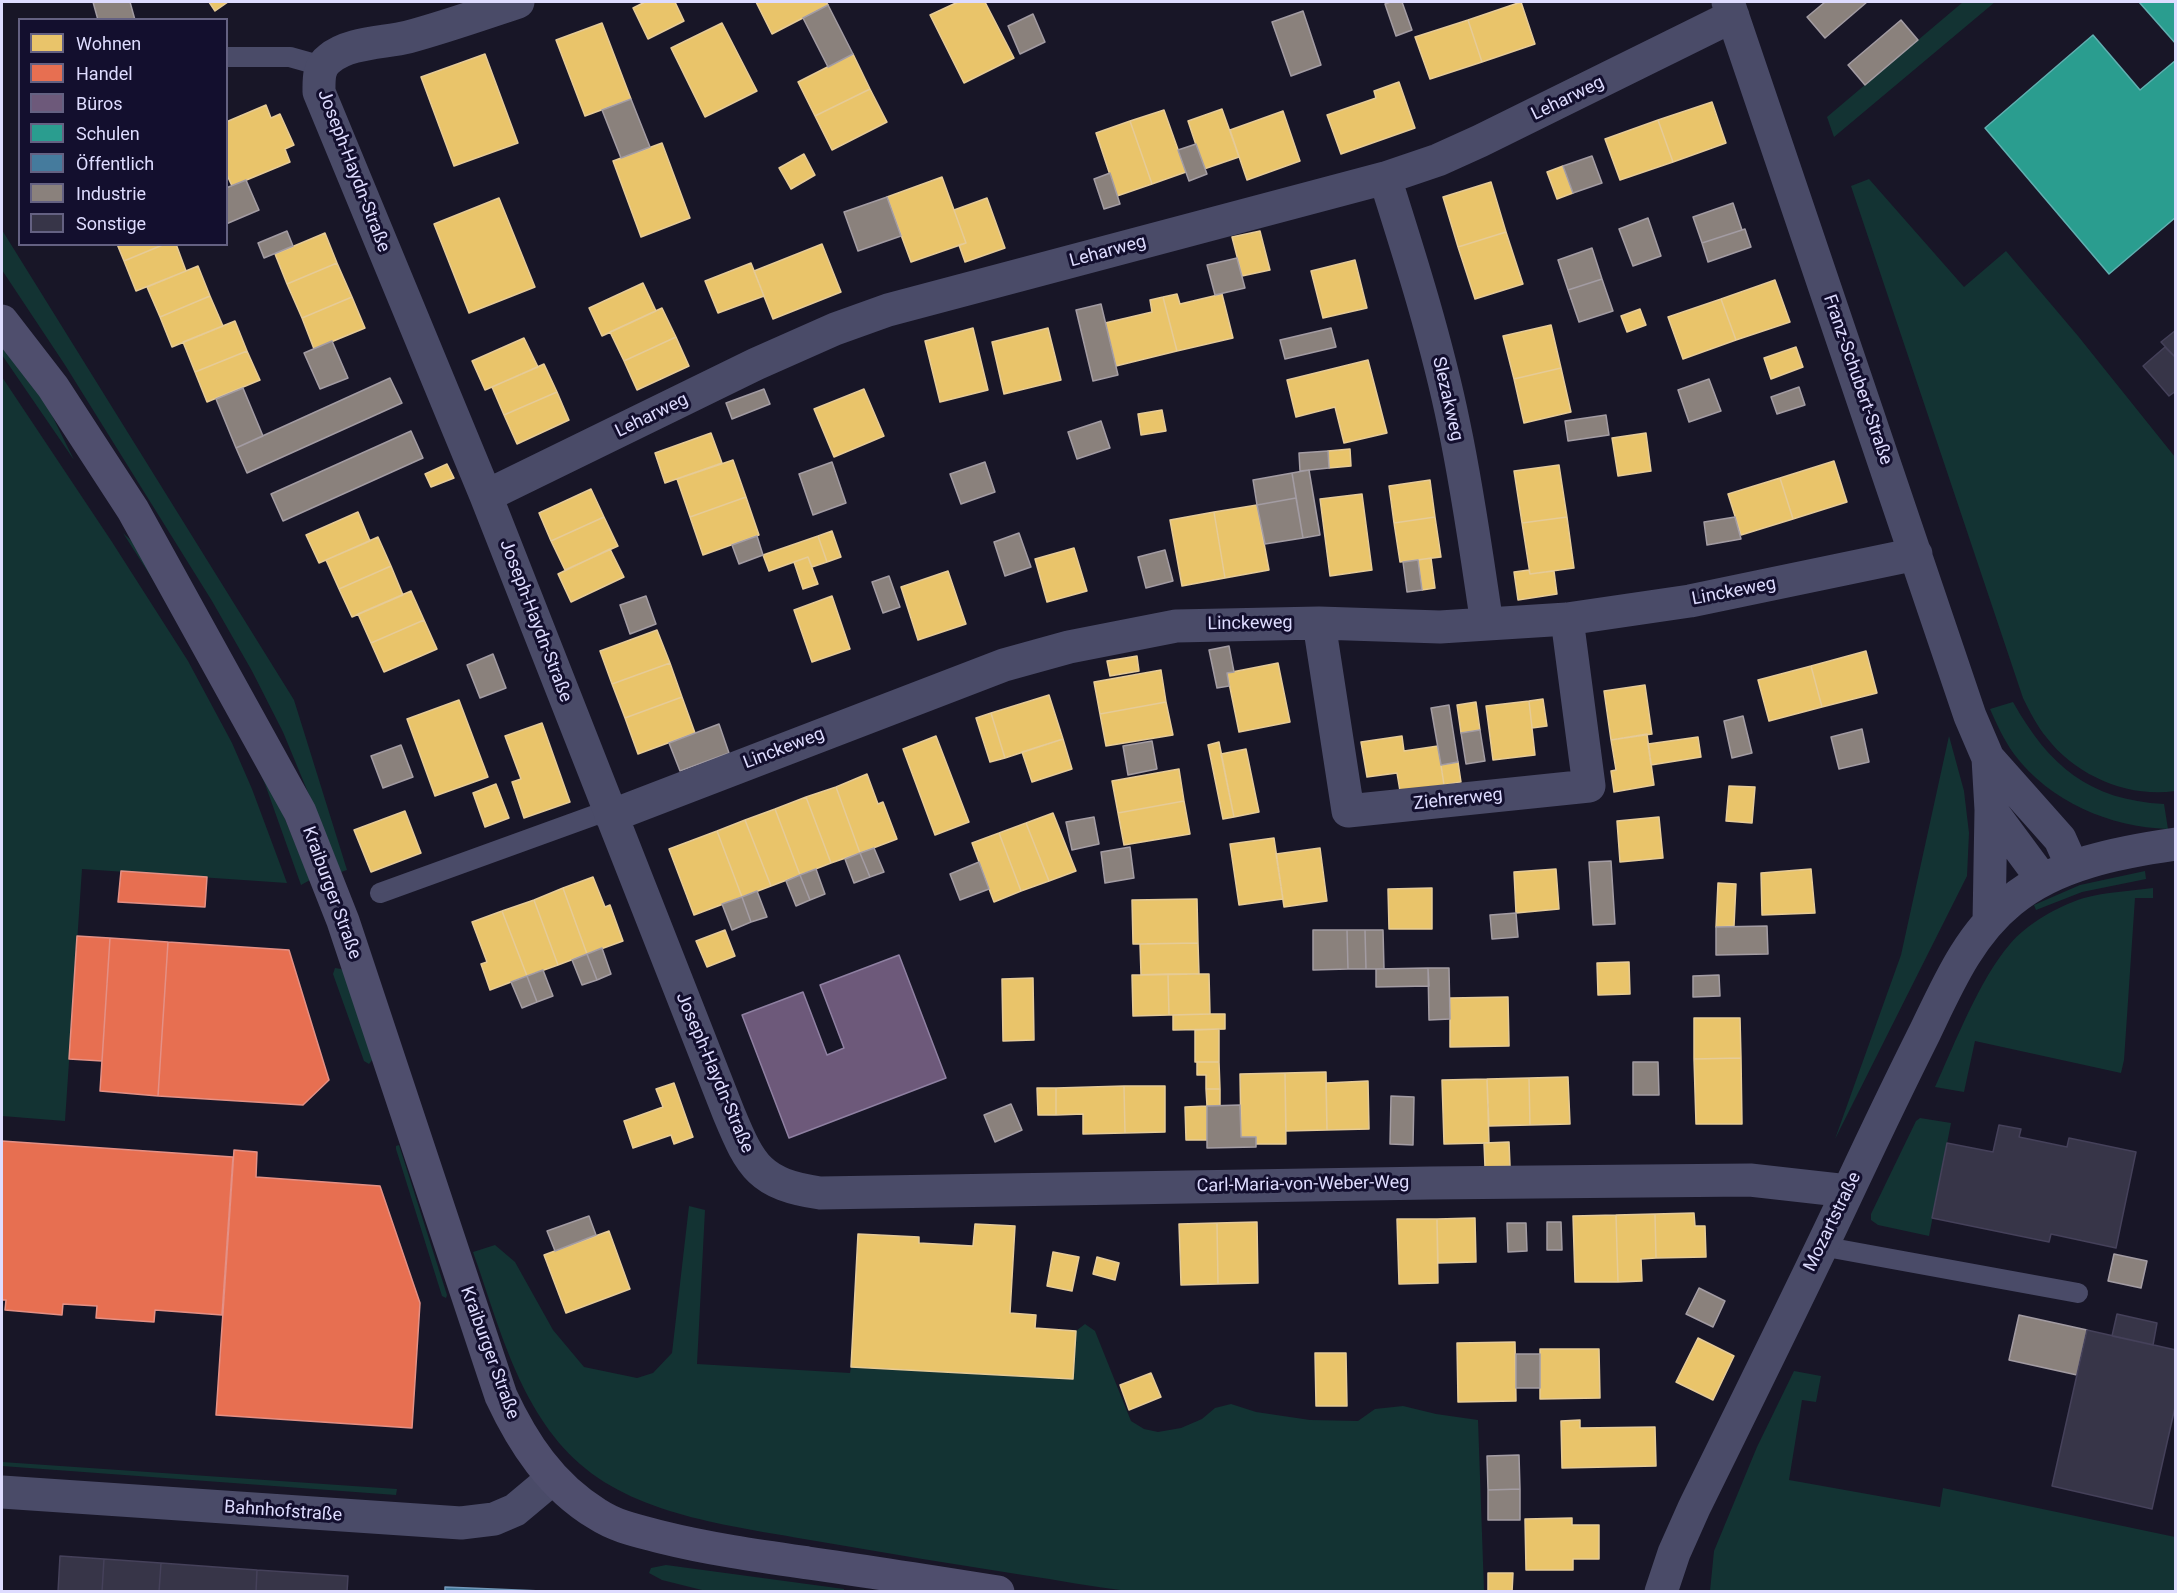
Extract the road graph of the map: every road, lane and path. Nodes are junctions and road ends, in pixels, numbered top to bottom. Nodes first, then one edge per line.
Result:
1 (518, 2) edge
2 (1731, 9) edge
3 (228, 57) edge
4 (322, 66) junction
5 (1385, 178) junction
6 (2, 321) edge
7 (486, 496) junction
8 (1916, 554) junction
9 (1567, 620) junction
10 (1319, 623) junction
11 (1487, 624) junction
12 (1988, 758) junction
13 (1991, 810) junction
14 (610, 813) junction
15 (2175, 844) edge
16 (2072, 866) junction
17 (2042, 879) junction
18 (380, 893) dead end
19 (1989, 922) junction
20 (762, 1173) joint
21 (1848, 1191) junction
22 (1821, 1246) junction
23 (2078, 1293) dead end
24 (552, 1479) junction
25 (2, 1492) edge
26 (886, 1583) edge
27 (998, 1592) edge
28 (1662, 1592) edge

1 - 4 street
2 - 5 street, Leharweg
2 - 8 street, Franz-Schubert-Straße
3 - 4 lane
4 - 7 street, Joseph-Haydn-Straße
5 - 7 street, Leharweg
5 - 11 street, Slezakweg
6 - 24 main road, Kraiburger Straße
7 - 14 street, Joseph-Haydn-Straße
8 - 9 street, Linckeweg
8 - 12 street, Franz-Schubert-Straße
9 - 10 street, Ziehrerweg
9 - 11 street, Linckeweg
10 - 11 street, Linckeweg
10 - 14 street, Linckeweg
12 - 13 street, Franz-Schubert-Straße
12 - 16 street, Franz-Schubert-Straße
13 - 17 street
13 - 19 street, Franz-Schubert-Straße
14 - 18 lane
14 - 20 street, Joseph-Haydn-Straße
15 - 16 street, Mozartstraße
16 - 17 street, Mozartstraße
17 - 19 street, Mozartstraße
19 - 21 street, Mozartstraße
20 - 21 street, Carl-Maria-von-Weber-Weg
21 - 22 street, Mozartstraße
22 - 23 lane
22 - 28 street, Mozartstraße
24 - 25 street, Bahnhofstraße
24 - 26 main road, Kraiburger Straße
26 - 27 main road, Kraiburger Straße

